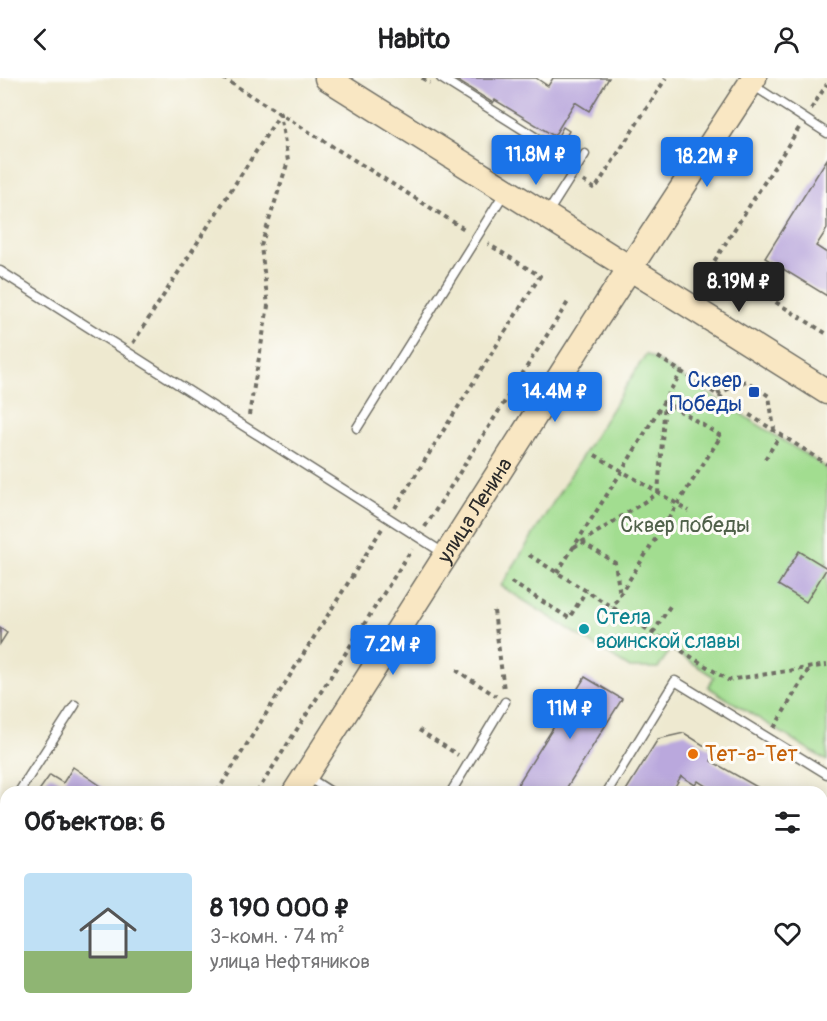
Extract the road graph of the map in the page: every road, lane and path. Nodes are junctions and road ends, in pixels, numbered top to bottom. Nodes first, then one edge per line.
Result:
1 (223, 78) edge
2 (441, 78) edge
3 (666, 78) edge
4 (333, 80) edge
5 (752, 81) edge
6 (827, 84) edge
7 (280, 114) junction
8 (805, 119) junction
9 (827, 133) edge
10 (585, 154) dead end
11 (578, 164) junction
12 (595, 189) dead end
13 (505, 191) junction
14 (545, 217) junction
15 (477, 237) junction
16 (629, 269) junction
17 (0, 271) edge
18 (827, 334) edge
19 (128, 352) junction
20 (658, 357) dead end
21 (682, 372) junction
22 (827, 392) edge
23 (717, 394) junction
24 (665, 402) junction
25 (247, 428) junction
26 (357, 428) dead end
27 (774, 430) junction
28 (780, 434) junction
29 (595, 455) dead end
30 (765, 459) dead end
31 (827, 464) edge
32 (622, 471) junction
33 (658, 493) junction
34 (678, 505) junction
35 (689, 512) dead end
36 (388, 518) junction
37 (582, 542) junction
38 (574, 547) junction
39 (446, 554) junction
40 (529, 555) dead end
41 (557, 573) junction
42 (512, 582) dead end
43 (586, 591) junction
44 (620, 595) junction
45 (672, 603) dead end
46 (612, 607) junction
47 (494, 611) dead end
48 (653, 633) junction
49 (827, 665) edge
50 (811, 667) junction
51 (456, 670) dead end
52 (505, 702) junction
53 (75, 705) dead end
54 (419, 730) dead end
55 (768, 738) junction
56 (469, 762) junction
57 (827, 774) edge
58 (300, 784) edge
59 (23, 786) edge
60 (221, 786) edge
61 (455, 786) edge
62 (611, 786) edge

1 - 7 path
2 - 11 lane
3 - 12 path
4 - 13 main road
5 - 8 lane
5 - 16 main road, улица Ленина
6 - 8 path
7 - 15 path
7 - 19 path
7 - 25 path
8 - 9 lane
8 - 18 path
10 - 11 lane
11 - 14 lane
13 - 14 main road
13 - 15 lane
14 - 16 main road
15 - 26 lane
15 - 36 path
16 - 22 main road
16 - 39 main road, улица Ленина
17 - 19 lane
19 - 25 lane
20 - 21 path
21 - 23 path
21 - 24 path
23 - 27 path
23 - 27 path
24 - 32 path
24 - 33 path
24 - 34 path
25 - 36 lane
27 - 28 path
28 - 30 path
28 - 31 path
29 - 32 path
32 - 33 path
32 - 38 path
33 - 34 path
33 - 37 path
34 - 35 path
34 - 44 path
36 - 39 lane
36 - 60 path
37 - 38 path
37 - 44 path
38 - 41 path
39 - 58 main road, улица Ленина
40 - 41 path
41 - 43 path
42 - 43 path
43 - 46 path
44 - 46 path
45 - 48 path
46 - 48 path
47 - 52 path
48 - 50 path
49 - 50 path
50 - 55 path
51 - 52 path
52 - 56 lane
53 - 59 lane
54 - 56 path
55 - 57 lane
55 - 62 lane
56 - 61 lane

